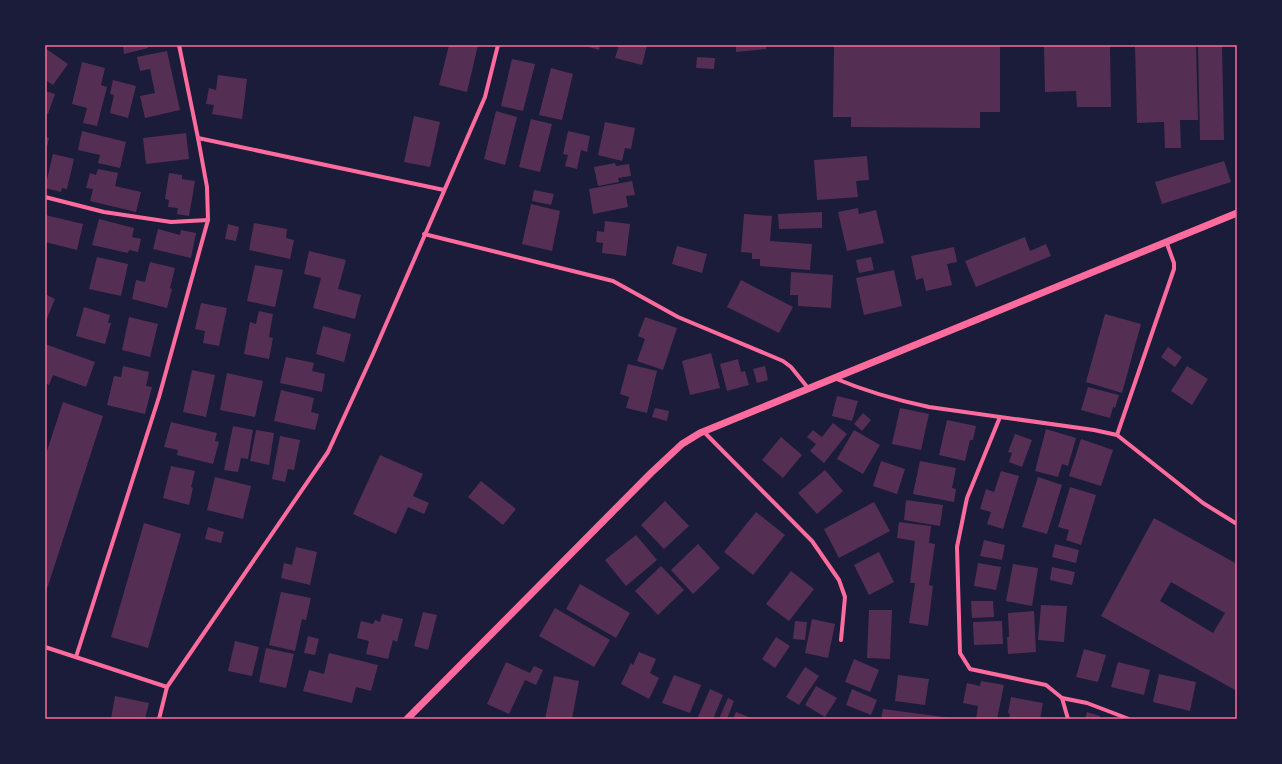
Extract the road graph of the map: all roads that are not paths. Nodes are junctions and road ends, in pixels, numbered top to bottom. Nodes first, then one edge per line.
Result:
1 (179, 45) edge
2 (498, 45) edge
3 (198, 138) junction
4 (444, 190) junction
5 (45, 197) edge
6 (1237, 213) edge
7 (208, 220) junction
8 (424, 234) junction
9 (1166, 241) junction
10 (834, 378) junction
11 (808, 388) junction
12 (1000, 417) junction
13 (704, 432) junction
14 (1117, 435) junction
15 (1237, 524) edge
16 (841, 640) dead end
17 (45, 647) edge
18 (76, 657) junction
19 (168, 687) junction
20 (1062, 698) junction
21 (160, 719) edge
22 (407, 719) edge
23 (1068, 719) edge
24 (1129, 719) edge

1 - 3 street
2 - 4 street
3 - 4 street
3 - 7 street
4 - 8 street
5 - 7 street
6 - 9 street
7 - 18 street
8 - 11 street
8 - 19 street
9 - 10 street
9 - 14 street
10 - 11 street
10 - 12 street
11 - 13 street
12 - 14 street
12 - 20 street
13 - 16 street
13 - 22 street
14 - 15 street
17 - 18 street
18 - 19 street
19 - 21 street
20 - 23 street
20 - 24 street

